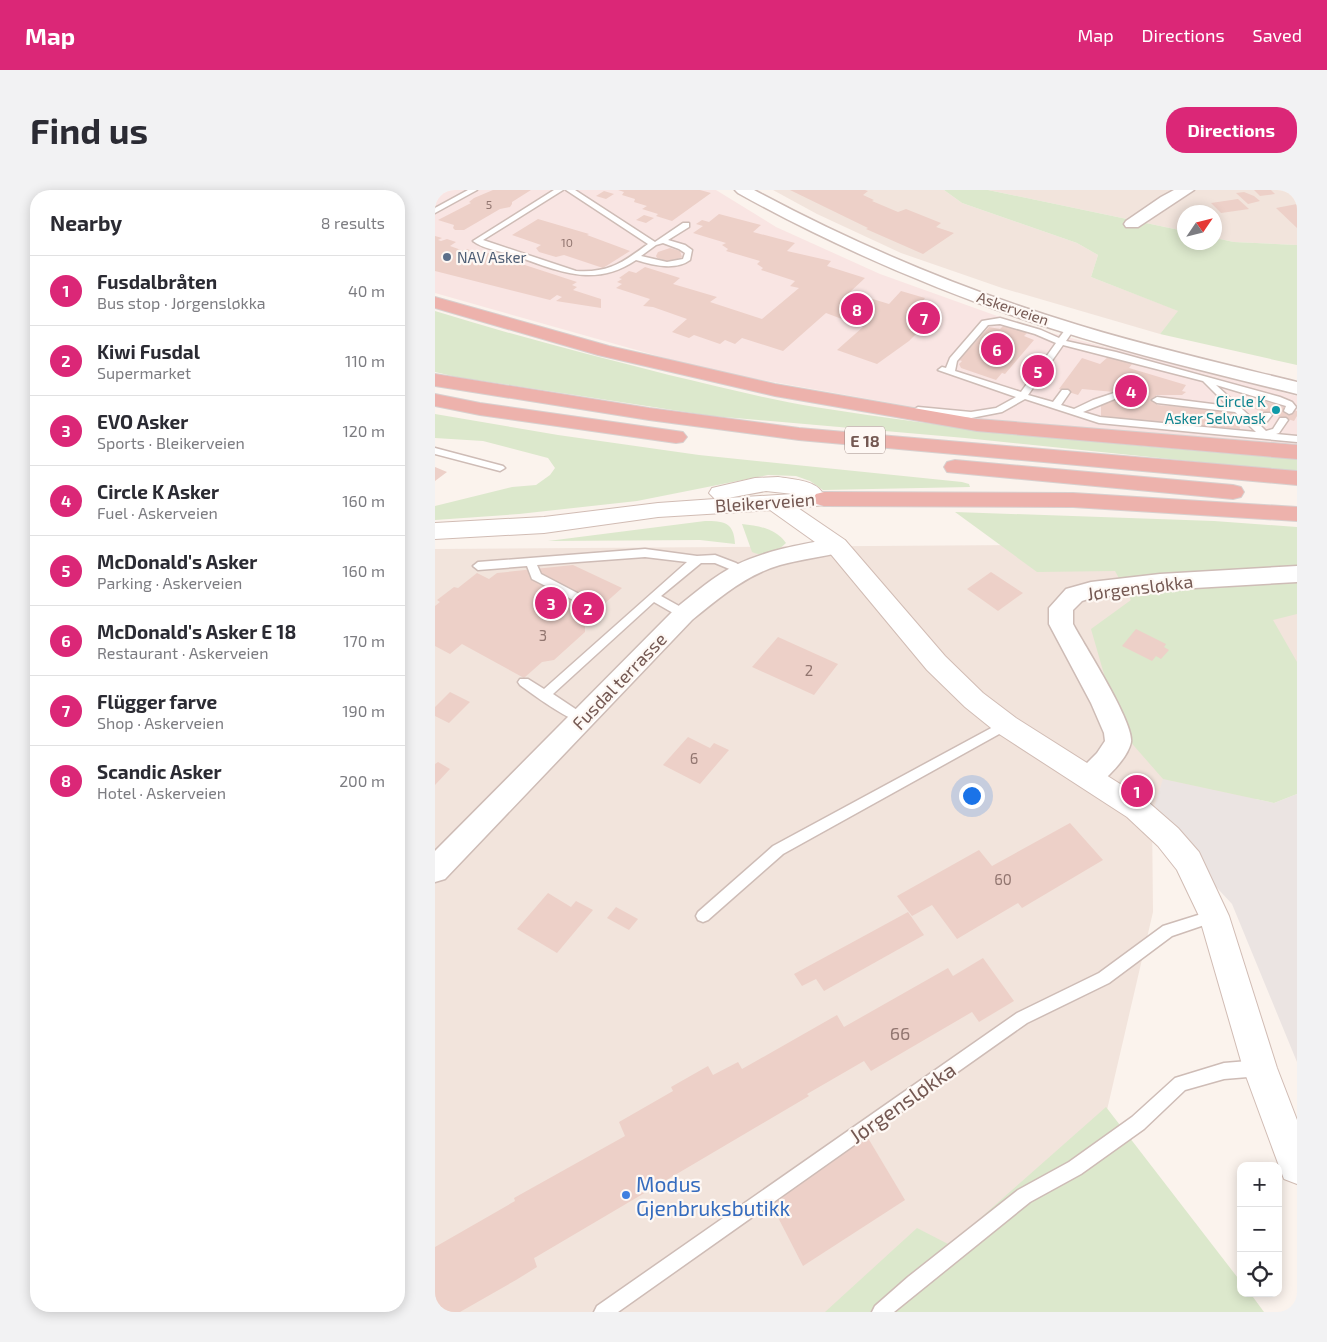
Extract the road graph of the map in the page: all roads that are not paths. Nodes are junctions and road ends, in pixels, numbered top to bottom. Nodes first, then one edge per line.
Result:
1 (473, 190) edge
2 (559, 190) edge
3 (570, 190) edge
4 (743, 190) edge
5 (1186, 190) edge
6 (435, 211) edge
7 (686, 224) dead end
8 (1133, 224) dead end
9 (663, 241) junction
10 (653, 244) junction
11 (635, 257) junction
12 (435, 302) edge
13 (1066, 335) junction
14 (1095, 351) junction
15 (1090, 360) dead end
16 (435, 380) edge
17 (1205, 380) junction
18 (1297, 388) edge
19 (1065, 392) dead end
20 (1114, 396) dead end
21 (1023, 397) junction
22 (435, 400) edge
23 (1157, 400) dead end
24 (1055, 406) junction
25 (878, 407) junction
26 (1239, 410) junction
27 (1289, 411) dead end
28 (1076, 412) junction
29 (1267, 415) dead end
30 (1283, 420) dead end
31 (1254, 425) junction
32 (1265, 435) junction
33 (1295, 441) edge
34 (435, 451) edge
35 (500, 468) dead end
36 (1297, 478) edge
37 (1297, 497) edge
38 (824, 499) junction
39 (774, 502) junction
40 (659, 510) junction
41 (1297, 514) edge
42 (435, 532) edge
43 (837, 546) junction
44 (697, 560) junction
45 (531, 563) junction
46 (478, 566) dead end
47 (744, 571) junction
48 (1297, 574) edge
49 (653, 597) junction
50 (581, 600) dead end
51 (685, 614) junction
52 (524, 682) dead end
53 (543, 696) junction
54 (581, 719) junction
55 (1006, 725) junction
56 (1089, 777) junction
57 (435, 870) edge
58 (703, 916) dead end
59 (1214, 916) junction
60 (1260, 1068) junction
61 (1297, 1166) edge
62 (603, 1312) edge
63 (881, 1312) edge

1 - 6 lane
2 - 11 lane
3 - 10 lane
4 - 13 street, Askerveien
5 - 8 street
7 - 9 lane
9 - 10 lane
9 - 11 lane
10 - 11 lane
12 - 25 highway, E 18
13 - 14 lane
13 - 18 street, Askerveien
13 - 21 lane
13 - 21 lane
14 - 15 lane
14 - 17 lane
16 - 36 highway, E 18
17 - 26 lane
17 - 27 lane
19 - 24 lane
20 - 28 lane
21 - 24 lane
21 - 25 lane
22 - 37 highway, E 18
23 - 26 lane
24 - 28 lane
25 - 33 highway, E 18
26 - 31 lane
28 - 32 lane
29 - 31 lane
30 - 32 lane
31 - 32 lane
32 - 33 lane
34 - 35 lane
38 - 39 street, Bleikerveien
38 - 40 street, Bleikerveien
38 - 41 highway
38 - 43 street
39 - 40 street, Bleikerveien
39 - 43 street
40 - 42 street, Bleikerveien
43 - 47 street, Fusdal terrasse
43 - 55 street
44 - 45 lane
44 - 47 lane
44 - 49 lane
45 - 46 lane
45 - 50 lane
47 - 51 street, Fusdal terrasse
48 - 56 street, Jørgensløkka
49 - 51 lane
49 - 53 lane
51 - 54 street, Fusdal terrasse
52 - 53 lane
53 - 54 lane
54 - 57 street, Fusdal terrasse
55 - 56 street
55 - 58 lane
56 - 59 street
59 - 60 street
59 - 62 lane, Jørgensløkka
60 - 61 street
60 - 63 lane

